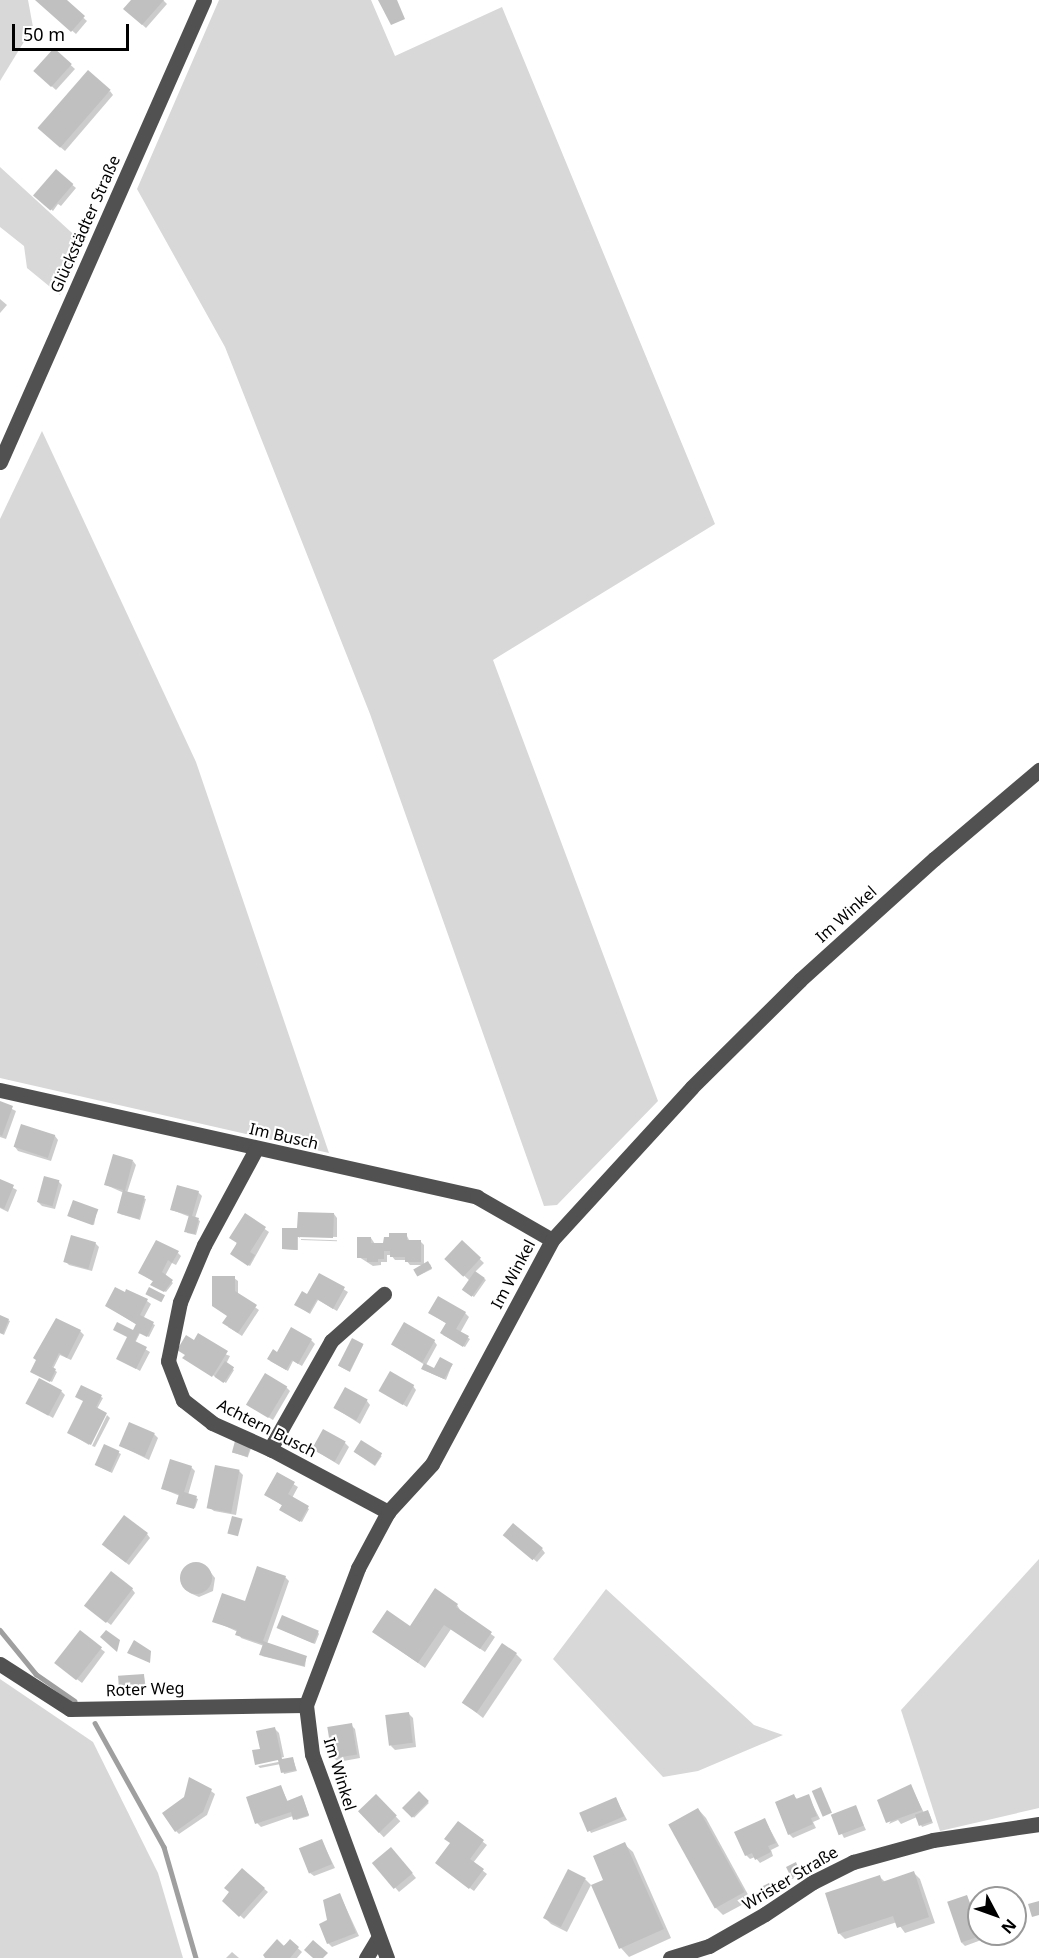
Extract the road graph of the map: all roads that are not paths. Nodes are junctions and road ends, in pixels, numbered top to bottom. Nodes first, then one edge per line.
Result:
1 (204, 0) edge
2 (0, 462) edge
3 (1039, 770) edge
4 (0, 1090) edge
5 (256, 1149) junction
6 (552, 1240) junction
7 (384, 1294) dead end
8 (270, 1449) junction
9 (388, 1512) junction
10 (0, 1664) edge
11 (306, 1705) junction
12 (1039, 1824) edge
13 (378, 1938) junction
14 (366, 1958) edge
15 (387, 1958) edge
16 (670, 1958) edge

1 - 2 street, Glückstädter Straße
3 - 6 street, Im Winkel
4 - 5 street, Im Busch
5 - 6 street, Im Busch
5 - 8 street, Achtern Busch
6 - 9 street, Im Winkel
7 - 8 street
8 - 9 street, Achtern Busch
9 - 11 street, Im Winkel
10 - 11 street, Roter Weg
11 - 13 street, Im Winkel
12 - 16 street, Wrister Straße
13 - 14 street
13 - 15 street, Im Winkel

